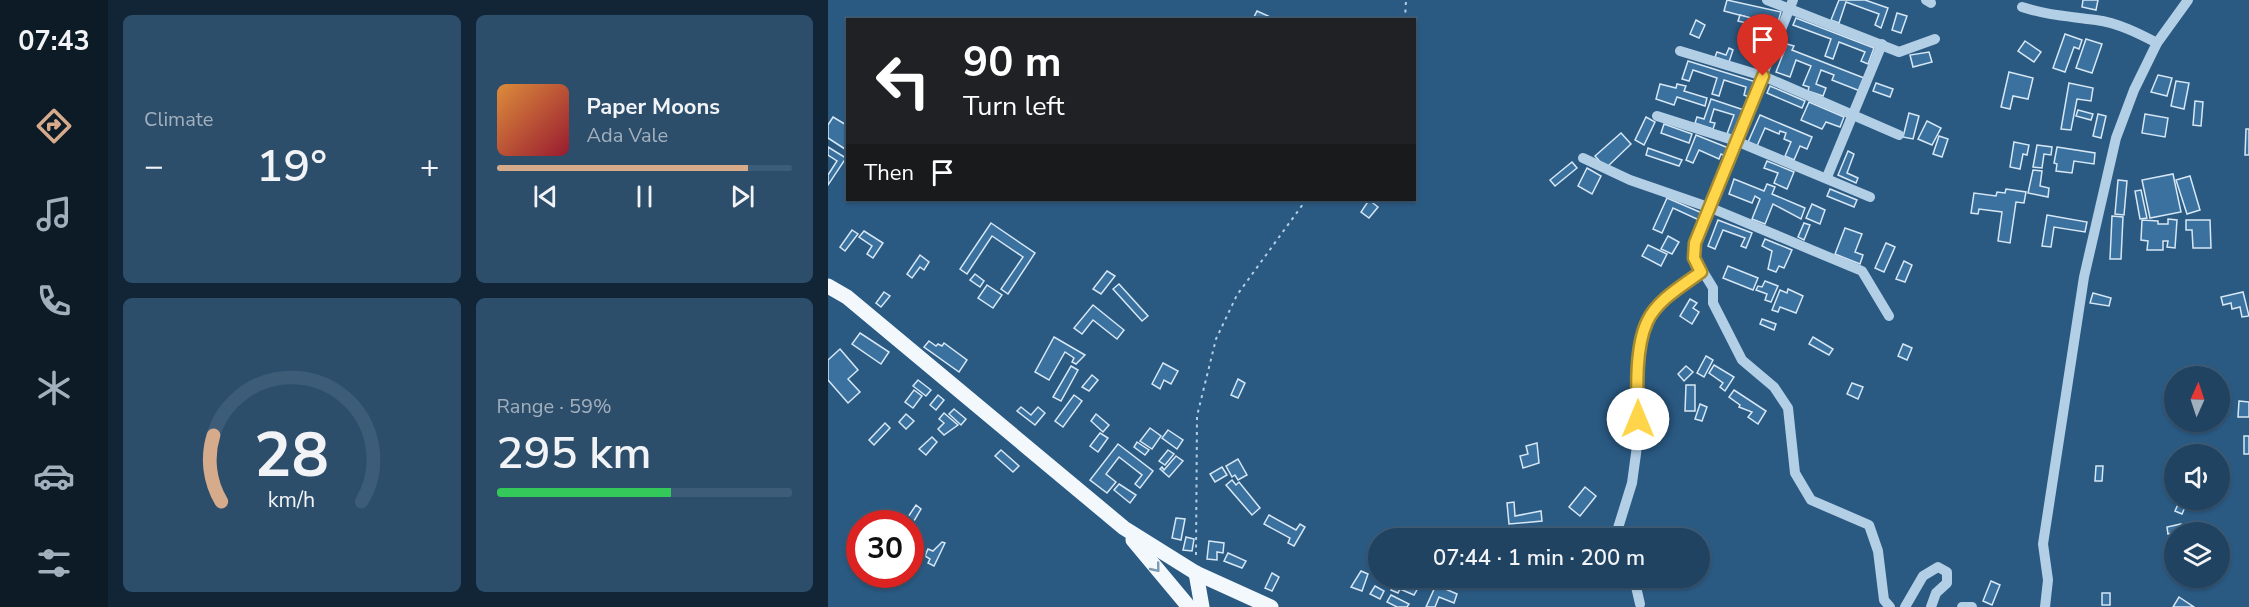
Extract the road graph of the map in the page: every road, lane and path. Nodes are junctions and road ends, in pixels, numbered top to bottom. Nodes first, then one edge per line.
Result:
1 (1407, 0) edge
2 (1767, 0) edge
3 (2188, 0) edge
4 (1791, 4) edge
5 (2022, 8) dead end
6 (1405, 18) edge
7 (1935, 39) dead end
8 (2157, 43) junction
9 (1882, 44) junction
10 (1680, 51) dead end
11 (1763, 76) junction
12 (1853, 115) junction
13 (1657, 116) dead end
14 (1899, 135) dead end
15 (1736, 141) junction
16 (1583, 158) dead end
17 (1827, 177) junction
18 (1870, 197) dead end
19 (1305, 201) edge
20 (1711, 208) junction
21 (1701, 272) junction
22 (828, 286) edge
23 (1889, 316) dead end
24 (1124, 528) junction
25 (1618, 528) edge
26 (1196, 573) junction
27 (1636, 588) edge
28 (1640, 604) dead end
29 (1189, 607) edge
30 (1202, 607) edge
31 (1270, 607) edge
32 (1890, 607) edge
33 (1905, 607) edge
34 (1931, 607) edge
35 (1962, 607) edge
36 (1972, 607) edge
37 (2045, 607) edge

1 - 6 path
2 - 4 street
3 - 8 street
4 - 9 street
4 - 11 street
5 - 8 street
7 - 9 street
8 - 37 street
9 - 12 street
10 - 11 street
11 - 12 street
11 - 15 street
12 - 14 street
12 - 17 street
13 - 15 street
15 - 17 street
15 - 20 street
16 - 20 street
17 - 18 street
19 - 26 path
20 - 21 street
20 - 23 street
21 - 25 street
21 - 32 street
22 - 24 main road
24 - 26 main road
24 -> 29 main road
26 - 30 main road
26 - 31 main road
27 - 28 street
33 - 34 street
35 - 36 street

